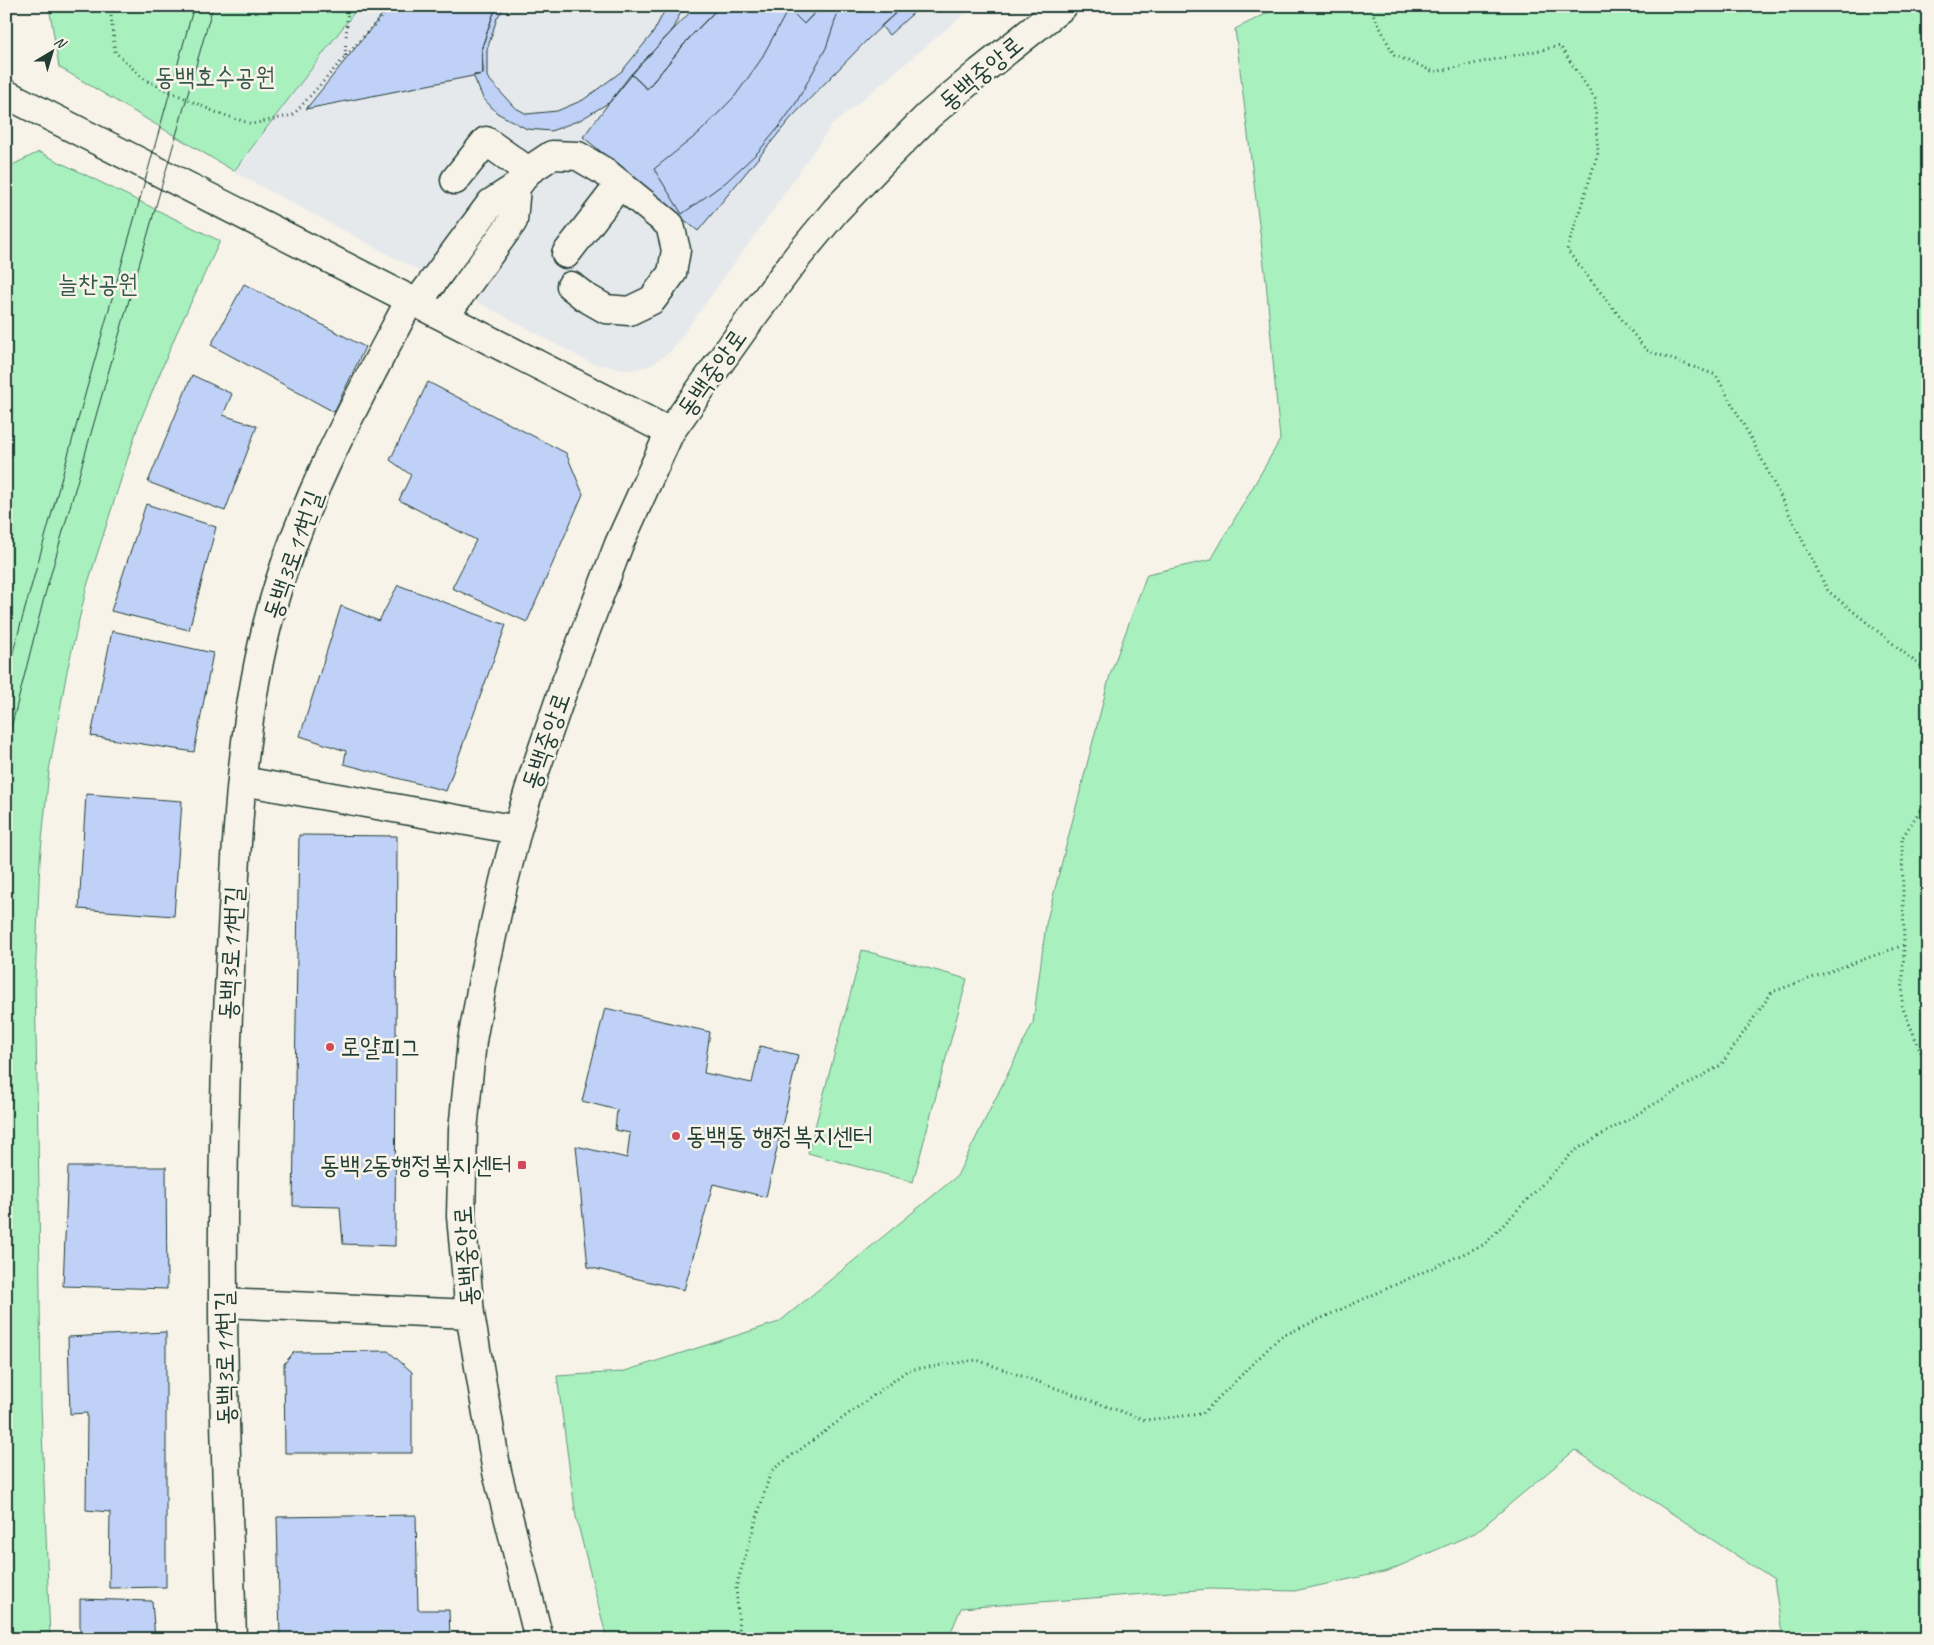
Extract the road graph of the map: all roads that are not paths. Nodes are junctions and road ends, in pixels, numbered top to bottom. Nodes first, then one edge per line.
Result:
1 (1063, 6) edge
2 (6, 94) edge
3 (522, 179) junction
4 (455, 180) dead end
5 (620, 184) junction
6 (566, 254) dead end
7 (571, 286) dead end
8 (414, 301) junction
9 (444, 317) junction
10 (670, 432) junction
11 (242, 781) junction
12 (517, 830) junction
13 (222, 1303) junction
14 (470, 1314) junction
15 (232, 1639) edge
16 (539, 1639) edge

1 - 10 street, 동백중앙로
2 - 8 street
3 - 4 street
3 - 5 street, 동백3로11번길
3 - 8 street, 동백3로11번길
3 - 9 street
5 - 6 street
5 - 7 street, 동백3로11번길
8 - 9 street
8 - 11 street, 동백3로11번길
9 - 10 street
10 - 12 street, 동백중앙로
11 - 12 street
11 - 13 street, 동백3로11번길
12 - 14 street, 동백중앙로
13 - 14 street
13 - 15 street, 동백3로11번길
14 - 16 street, 동백중앙로

